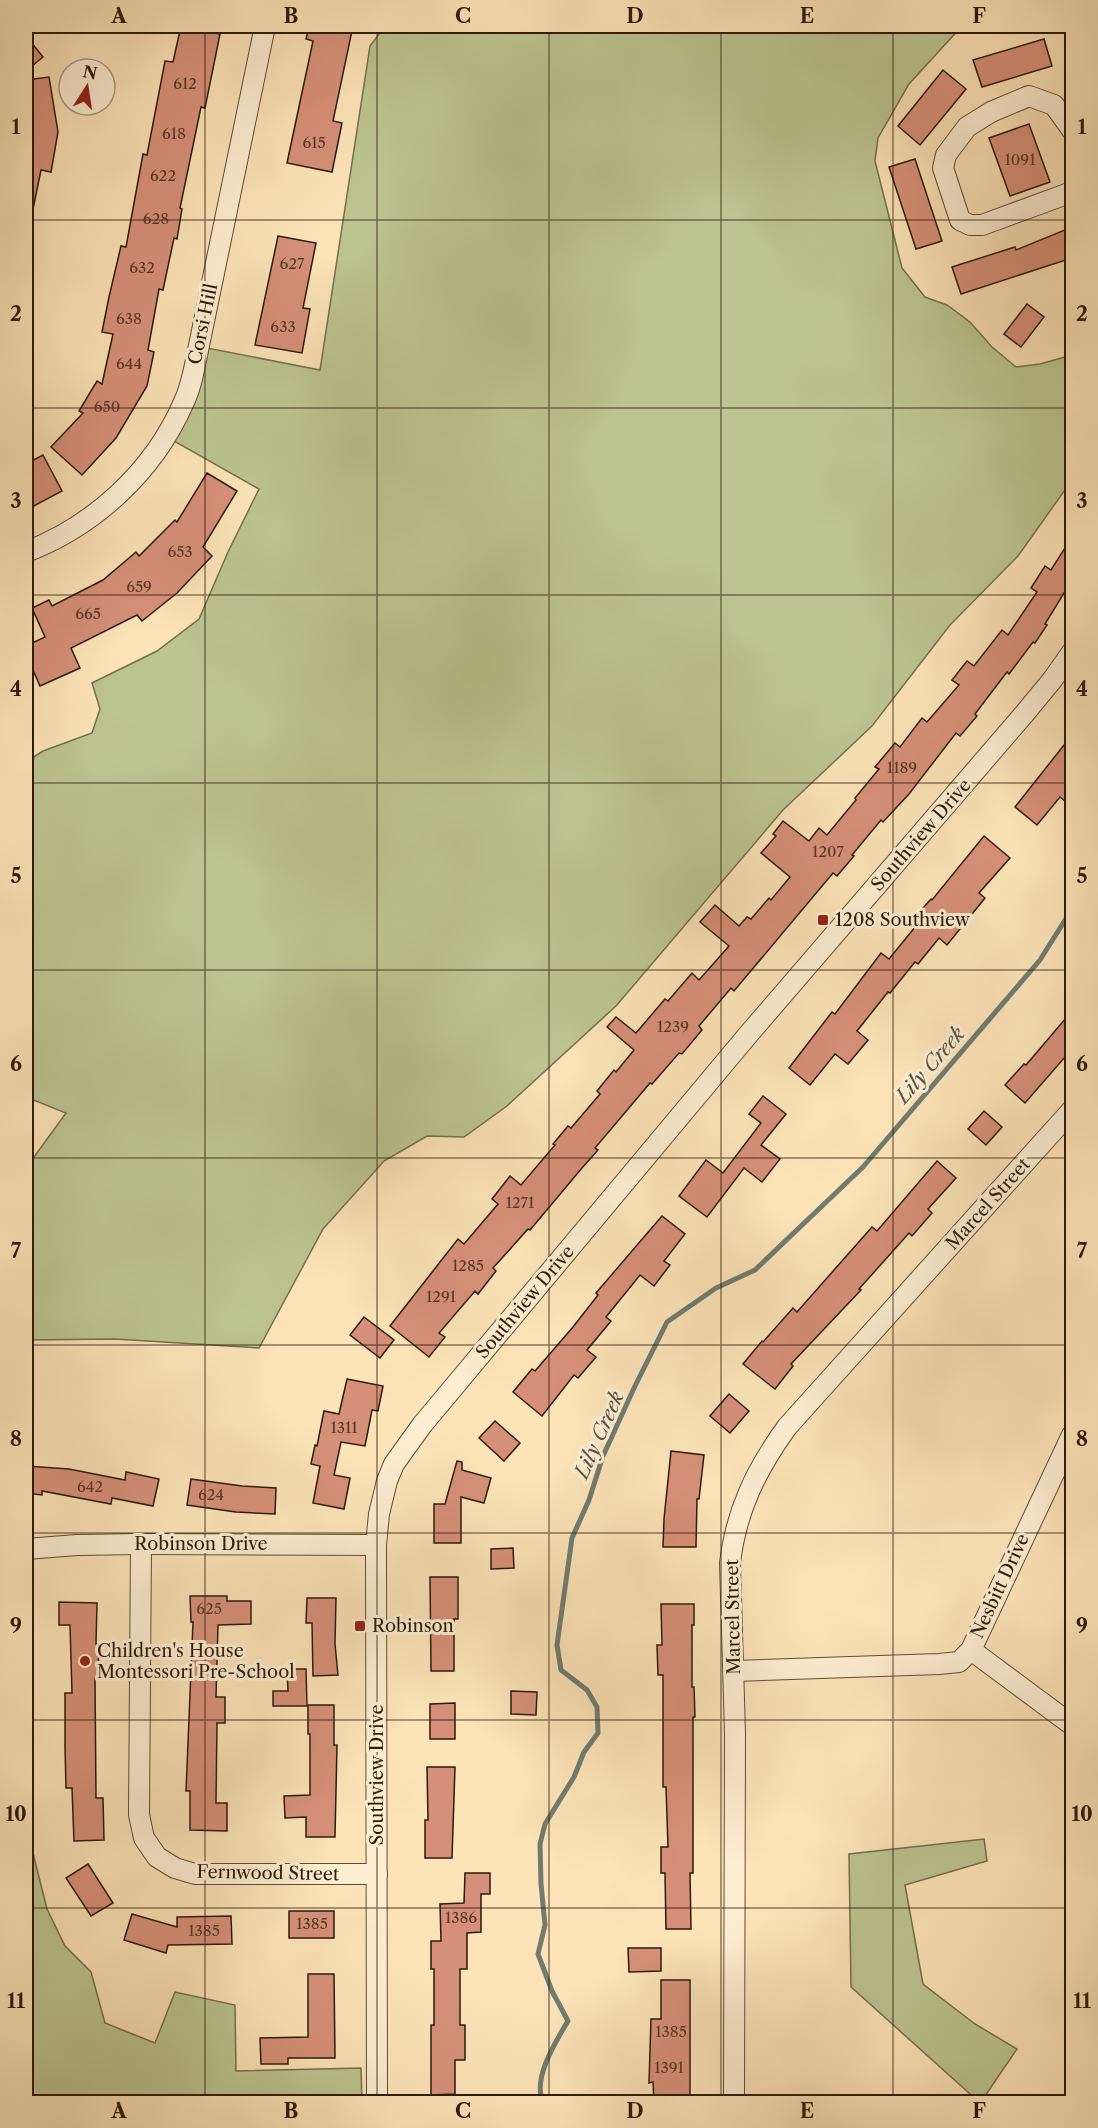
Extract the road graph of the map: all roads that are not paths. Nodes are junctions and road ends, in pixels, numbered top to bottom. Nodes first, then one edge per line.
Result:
1 (265, 26) edge
2 (1072, 130) edge
3 (1072, 192) edge
4 (26, 552) edge
5 (1072, 652) edge
6 (1072, 1110) edge
7 (1072, 1435) edge
8 (141, 1544) junction
9 (376, 1545) junction
10 (26, 1549) edge
11 (971, 1650) junction
12 (734, 1671) junction
13 (1072, 1725) edge
14 (377, 1874) junction
15 (738, 2102) edge
16 (377, 2103) edge

1 - 4 street, Corsi Hill
2 - 3 street
5 - 9 street, Southview Drive
6 - 12 street, Marcel Street
7 - 11 street, Nesbitt Drive
8 - 9 street, Robinson Drive
8 - 10 street, Robinson Drive
8 - 14 street, Fernwood Street
9 - 14 street, Southview Drive
11 - 12 street, Nesbitt Drive
11 - 13 street
12 - 15 street, Marcel Street
14 - 16 street, Southview Drive

